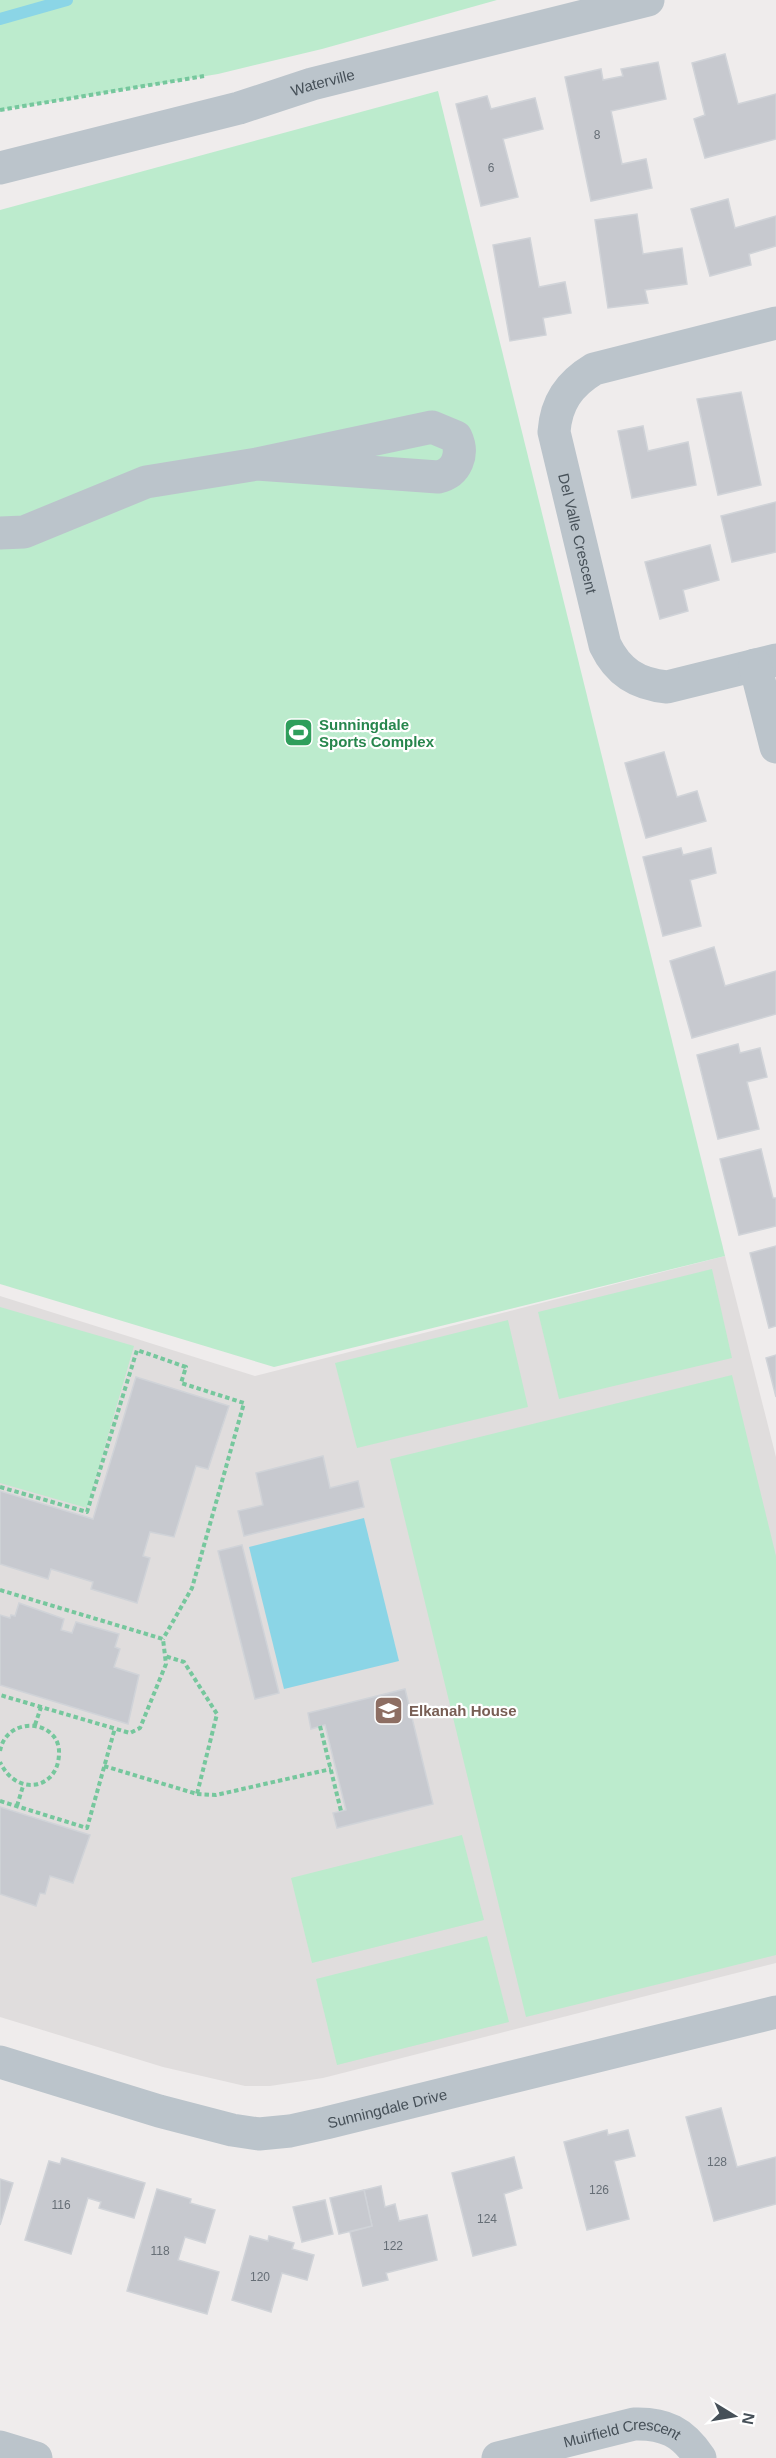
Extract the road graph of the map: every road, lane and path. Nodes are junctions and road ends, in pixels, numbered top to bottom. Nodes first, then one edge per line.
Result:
1 (648, 0) edge
2 (207, 76) dead end
3 (0, 110) edge
4 (0, 168) edge
5 (776, 323) edge
6 (257, 464) junction
7 (0, 533) edge
8 (766, 662) edge
9 (776, 747) edge
10 (0, 1487) edge
11 (0, 1590) edge
12 (163, 1639) junction
13 (165, 1656) junction
14 (0, 1695) edge
15 (41, 1707) junction
16 (35, 1725) junction
17 (320, 1726) dead end
18 (115, 1728) junction
19 (0, 1747) edge
20 (0, 1762) edge
21 (104, 1766) junction
22 (330, 1768) junction
23 (23, 1786) junction
24 (197, 1794) junction
25 (0, 1801) edge
26 (17, 1806) junction
27 (341, 1811) dead end
28 (776, 2012) edge
29 (0, 2062) edge
30 (498, 2458) edge
31 (700, 2458) edge

1 - 4 street, Waterville
2 - 3 path
5 - 8 street, Del Valle Crescent
6 - 6 street
6 - 7 street
8 - 9 street, Del Valle Crescent
10 - 12 path
11 - 12 path
12 - 13 path
13 - 18 path
13 - 24 path
14 - 15 path
15 - 16 path
15 - 18 path
16 - 19 path
16 - 23 path
17 - 22 path
18 - 21 path
20 - 23 path
21 - 24 path
21 - 26 path
22 - 24 path
22 - 27 path
23 - 26 path
25 - 26 path
28 - 29 street, Sunningdale Drive
30 - 31 street, Muirfield Crescent

